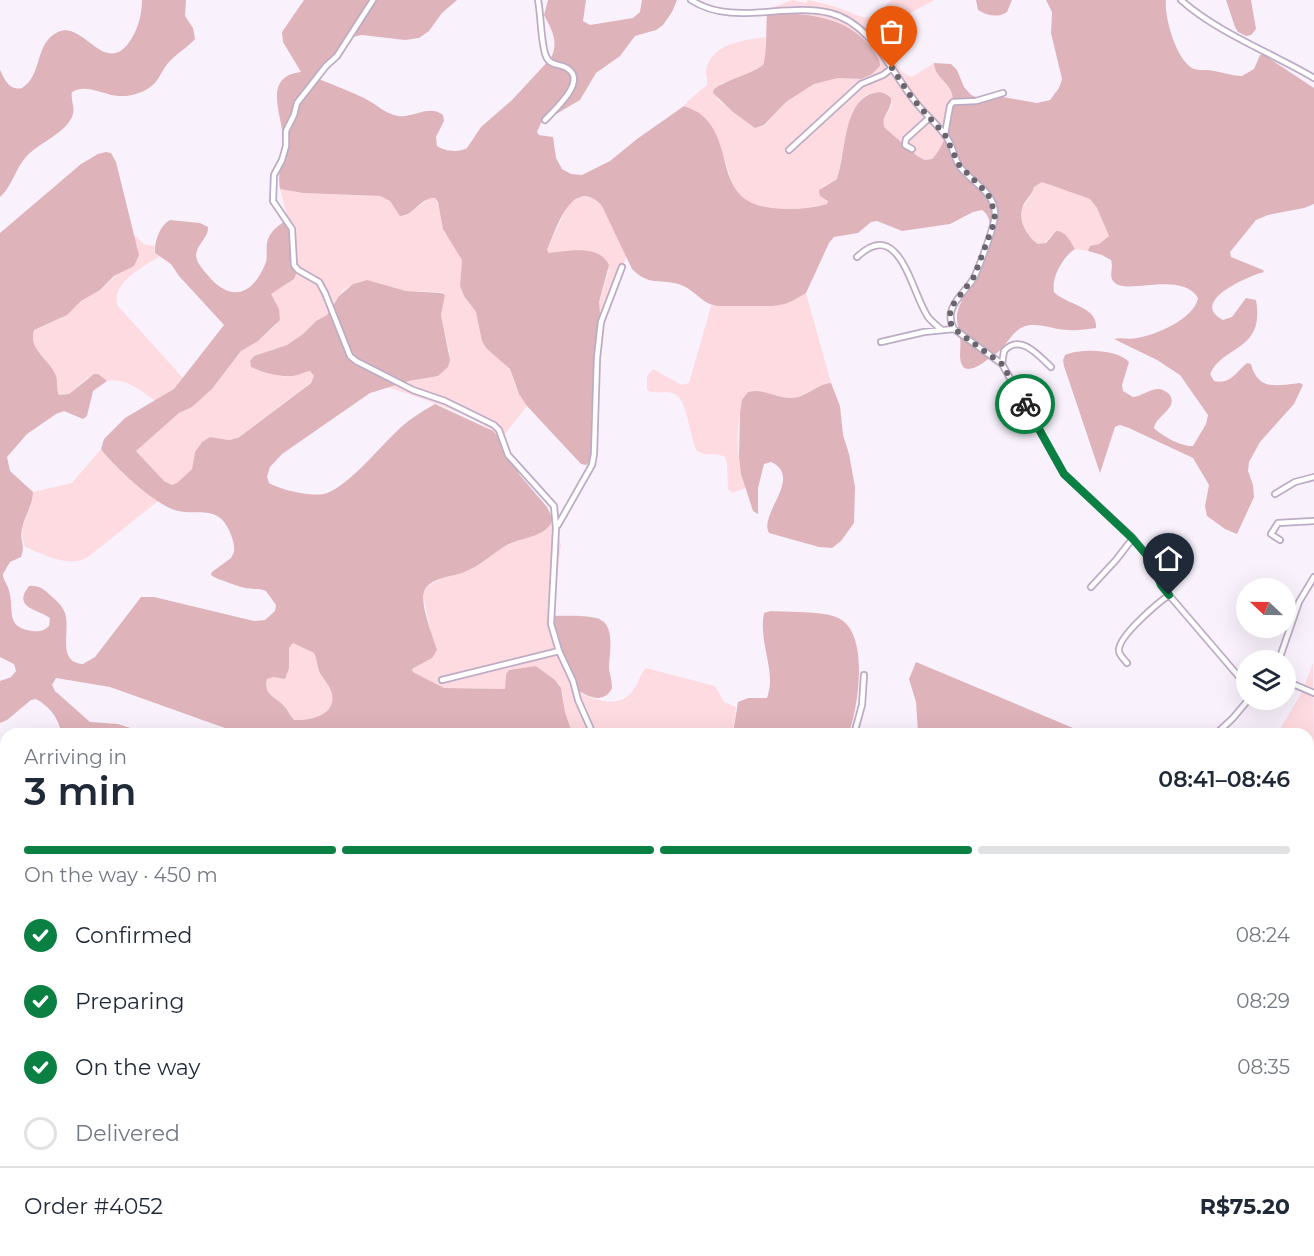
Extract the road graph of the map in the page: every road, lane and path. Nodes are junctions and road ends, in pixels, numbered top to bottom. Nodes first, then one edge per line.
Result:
1 (373, 0) edge
2 (538, 0) edge
3 (691, 0) edge
4 (1181, 0) edge
5 (892, 68) junction
6 (1314, 78) edge
7 (1003, 93) dead end
8 (928, 119) junction
9 (545, 120) dead end
10 (945, 135) junction
11 (912, 149) dead end
12 (789, 150) dead end
13 (857, 257) dead end
14 (622, 267) dead end
15 (954, 329) junction
16 (942, 330) junction
17 (881, 342) dead end
18 (1002, 364) junction
19 (1051, 367) dead end
20 (1314, 477) edge
21 (1275, 494) dead end
22 (1314, 521) edge
23 (556, 528) junction
24 (1132, 538) junction
25 (1280, 540) dead end
26 (1314, 577) edge
27 (1091, 587) dead end
28 (1169, 595) junction
29 (1282, 650) edge
30 (559, 651) junction
31 (1127, 663) dead end
32 (1236, 673) edge
33 (864, 675) dead end
34 (442, 680) dead end
35 (1296, 685) edge
36 (1314, 693) edge
37 (1240, 710) edge
38 (590, 728) edge
39 (856, 728) edge
40 (1222, 728) edge

1 - 23 street
2 - 9 street
3 - 5 street
4 - 6 street
5 - 8 street
5 - 12 street
7 - 10 street
8 - 10 street
8 - 11 street
10 - 15 street
13 - 16 street
14 - 23 street
15 - 16 street
15 - 18 street
16 - 17 street
18 - 19 street
18 - 24 street
20 - 21 street
22 - 25 street
23 - 30 street
24 - 27 street
24 - 28 street
26 - 29 street
28 - 31 street
28 - 32 street
30 - 34 street
30 - 38 street
33 - 39 street
35 - 36 street
37 - 40 street

